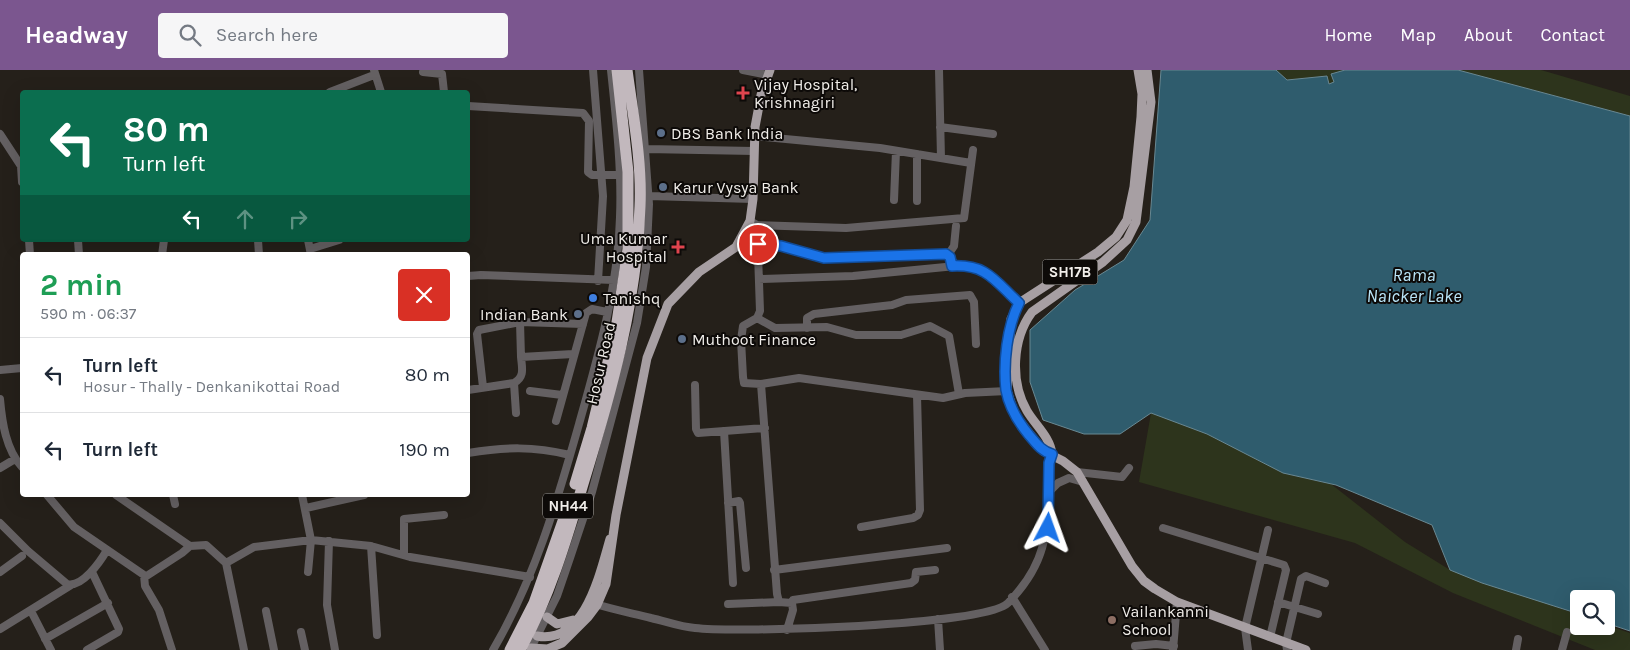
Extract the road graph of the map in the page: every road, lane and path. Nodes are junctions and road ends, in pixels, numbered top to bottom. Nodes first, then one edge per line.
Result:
1 (593, 70) edge
2 (610, 70) edge
3 (617, 70) edge
4 (627, 70) edge
5 (639, 70) edge
6 (743, 70) edge
7 (939, 70) edge
8 (1138, 70) edge
9 (1147, 70) edge
10 (374, 72) edge
11 (423, 72) dead end
12 (769, 73) edge
13 (594, 81) junction
14 (612, 81) junction
15 (334, 90) edge
16 (380, 90) edge
17 (444, 90) edge
18 (625, 92) junction
19 (470, 106) edge
20 (940, 127) junction
21 (0, 134) edge
22 (993, 134) dead end
23 (755, 136) junction
24 (646, 149) junction
25 (973, 150) dead end
26 (754, 151) junction
27 (896, 151) junction
28 (917, 154) junction
29 (941, 158) junction
30 (20, 163) edge
31 (971, 163) junction
32 (602, 175) junction
33 (619, 175) junction
34 (649, 196) junction
35 (753, 199) junction
36 (894, 200) dead end
37 (917, 200) dead end
38 (754, 223) junction
39 (956, 226) dead end
40 (334, 242) edge
41 (758, 244) junction
42 (311, 252) edge
43 (948, 255) junction
44 (952, 266) junction
45 (470, 276) edge
46 (760, 279) junction
47 (598, 280) junction
48 (614, 280) junction
49 (1019, 303) junction
50 (607, 312) junction
51 (758, 318) junction
52 (520, 322) junction
53 (583, 324) junction
54 (807, 328) junction
55 (601, 340) junction
56 (613, 342) junction
57 (976, 344) dead end
58 (574, 354) junction
59 (522, 357) junction
60 (20, 368) edge
61 (0, 370) edge
62 (514, 383) junction
63 (761, 384) junction
64 (695, 386) dead end
65 (483, 387) junction
66 (470, 390) edge
67 (530, 391) dead end
68 (1006, 392) junction
69 (962, 393) junction
70 (562, 395) junction
71 (917, 395) junction
72 (0, 399) edge
73 (612, 403) junction
74 (516, 413) dead end
75 (556, 421) dead end
76 (765, 428) junction
77 (724, 431) junction
78 (470, 454) edge
79 (1052, 454) junction
80 (570, 455) junction
81 (15, 459) junction
82 (20, 465) edge
83 (0, 468) edge
84 (1129, 468) dead end
85 (1077, 472) junction
86 (1083, 482) junction
87 (1050, 491) junction
88 (49, 497) edge
89 (121, 497) edge
90 (173, 497) edge
91 (303, 497) edge
92 (340, 498) edge
93 (728, 502) junction
94 (175, 504) dead end
95 (306, 508) junction
96 (444, 515) dead end
97 (0, 522) edge
98 (861, 527) dead end
99 (1163, 528) dead end
100 (1268, 530) dead end
101 (311, 540) junction
102 (330, 542) junction
103 (190, 546) junction
104 (371, 546) junction
105 (948, 548) dead end
106 (107, 550) junction
107 (404, 555) junction
108 (22, 556) dead end
109 (1262, 557) junction
110 (226, 563) junction
111 (746, 568) dead end
112 (774, 570) junction
113 (934, 570) dead end
114 (0, 572) edge
115 (92, 572) junction
116 (308, 572) dead end
117 (145, 577) junction
118 (530, 577) junction
119 (733, 583) dead end
120 (1325, 583) dead end
121 (1283, 584) junction
122 (71, 585) junction
123 (1299, 589) junction
124 (1012, 597) junction
125 (779, 602) junction
126 (1177, 602) junction
127 (1278, 602) junction
128 (108, 603) junction
129 (593, 603) junction
130 (792, 603) junction
131 (728, 604) dead end
132 (1294, 606) junction
133 (32, 611) junction
134 (266, 611) dead end
135 (1318, 614) dead end
136 (547, 616) junction
137 (578, 618) junction
138 (938, 619) junction
139 (1245, 628) junction
140 (0, 629) edge
141 (786, 630) junction
142 (301, 632) dead end
143 (1567, 632) dead end
144 (377, 635) dead end
145 (537, 636) junction
146 (1270, 637) junction
147 (45, 639) junction
148 (1518, 639) dead end
149 (1135, 646) dead end
150 (1286, 646) edge
151 (1173, 648) edge
152 (527, 649) edge
153 (553, 649) edge
154 (51, 650) edge
155 (87, 650) edge
156 (172, 650) edge
157 (244, 650) edge
158 (274, 650) edge
159 (305, 650) edge
160 (335, 650) edge
161 (493, 650) edge
162 (510, 650) edge
163 (940, 650) edge
164 (1045, 650) edge
165 (1248, 650) edge
166 (1306, 650) edge
167 (1516, 650) edge
168 (1562, 650) edge

1 - 13 street
2 - 14 street
3 - 18 highway, Hosur Road / NH44
4 - 18 highway, Hosur Road / NH44
5 - 24 street
6 - 12 street
7 - 20 street
8 - 49 main road, SH17B
9 - 79 main road, SH17B
10 - 15 street
10 - 16 street
11 - 17 street
12 - 23 main road
13 - 14 street
13 - 32 street
14 - 33 street
18 - 56 highway, Hosur Road / NH44
18 - 73 highway, Hosur Road / NH44
19 - 32 street
20 - 22 street
20 - 29 street
21 - 30 street
23 - 26 main road
23 - 27 street
24 - 26 street
24 - 34 street
25 - 31 street
26 - 35 main road
27 - 28 street
27 - 36 street
28 - 29 street
28 - 37 street
29 - 31 street
31 - 38 street
32 - 33 street
32 - 47 street
33 - 48 street
34 - 35 street
34 - 73 street
35 - 38 main road
38 - 41 street
38 - 129 main road
39 - 43 street
40 - 42 street
41 - 43 street
41 - 46 street
43 - 44 street
44 - 46 street
44 - 49 street
45 - 47 street
46 - 51 street
47 - 48 street
48 - 50 street
49 - 68 main road
50 - 53 street
50 - 55 street
51 - 54 street
51 - 63 street
52 - 53 street
52 - 59 street
52 - 65 street
53 - 58 street
54 - 57 street
54 - 69 street
55 - 56 highway
55 - 80 street
56 - 162 highway, Hosur Road / NH44
58 - 59 street
58 - 70 street
59 - 62 street
60 - 61 street
62 - 65 street
62 - 74 street
63 - 71 street
63 - 76 street
64 - 77 street
65 - 66 street
67 - 70 street
68 - 69 street
68 - 79 main road
69 - 71 street
70 - 75 street
71 - 98 street
72 - 81 street
73 - 136 street
73 - 152 highway, Hosur Road / NH44
76 - 77 street
76 - 112 street
77 - 93 street
78 - 80 street
79 - 85 main road
79 - 87 street
80 - 118 street
81 - 82 street
81 - 83 street
84 - 85 street
85 - 86 main road
86 - 87 street
86 - 126 main road
87 - 124 street
88 - 106 street
89 - 103 street
90 - 94 street
91 - 95 street
92 - 95 street
93 - 111 street
93 - 119 street
95 - 101 street
96 - 107 street
97 - 122 street
99 - 109 street
100 - 109 street
101 - 102 street
101 - 110 street
101 - 116 street
102 - 104 street
102 - 160 street
103 - 110 street
103 - 117 street
104 - 107 street
104 - 144 street
105 - 112 street
106 - 115 street
106 - 117 street
107 - 118 street
108 - 114 street
109 - 121 street
109 - 139 street
110 - 157 street
112 - 125 street
113 - 130 street
115 - 122 street
115 - 128 street
117 - 156 street
118 - 161 street
120 - 123 street
121 - 123 street
121 - 127 street
122 - 133 street
123 - 132 street
124 - 138 street
124 - 164 street
125 - 130 street
125 - 131 street
126 - 139 main road
126 - 151 street
127 - 132 street
127 - 146 street
128 - 147 street
128 - 155 street
129 - 137 main road
129 - 141 street
129 - 153 main road
130 - 141 street
132 - 135 street
132 - 150 street
133 - 140 street
133 - 147 street
134 - 158 street
136 - 137 main road
136 - 145 street
137 - 145 main road
138 - 141 street
138 - 163 street
139 - 146 main road
139 - 165 street
142 - 159 street
143 - 168 street
145 - 152 street
146 - 150 main road
147 - 154 street
148 - 167 street
149 - 151 street
150 - 166 main road
152 - 153 main road

